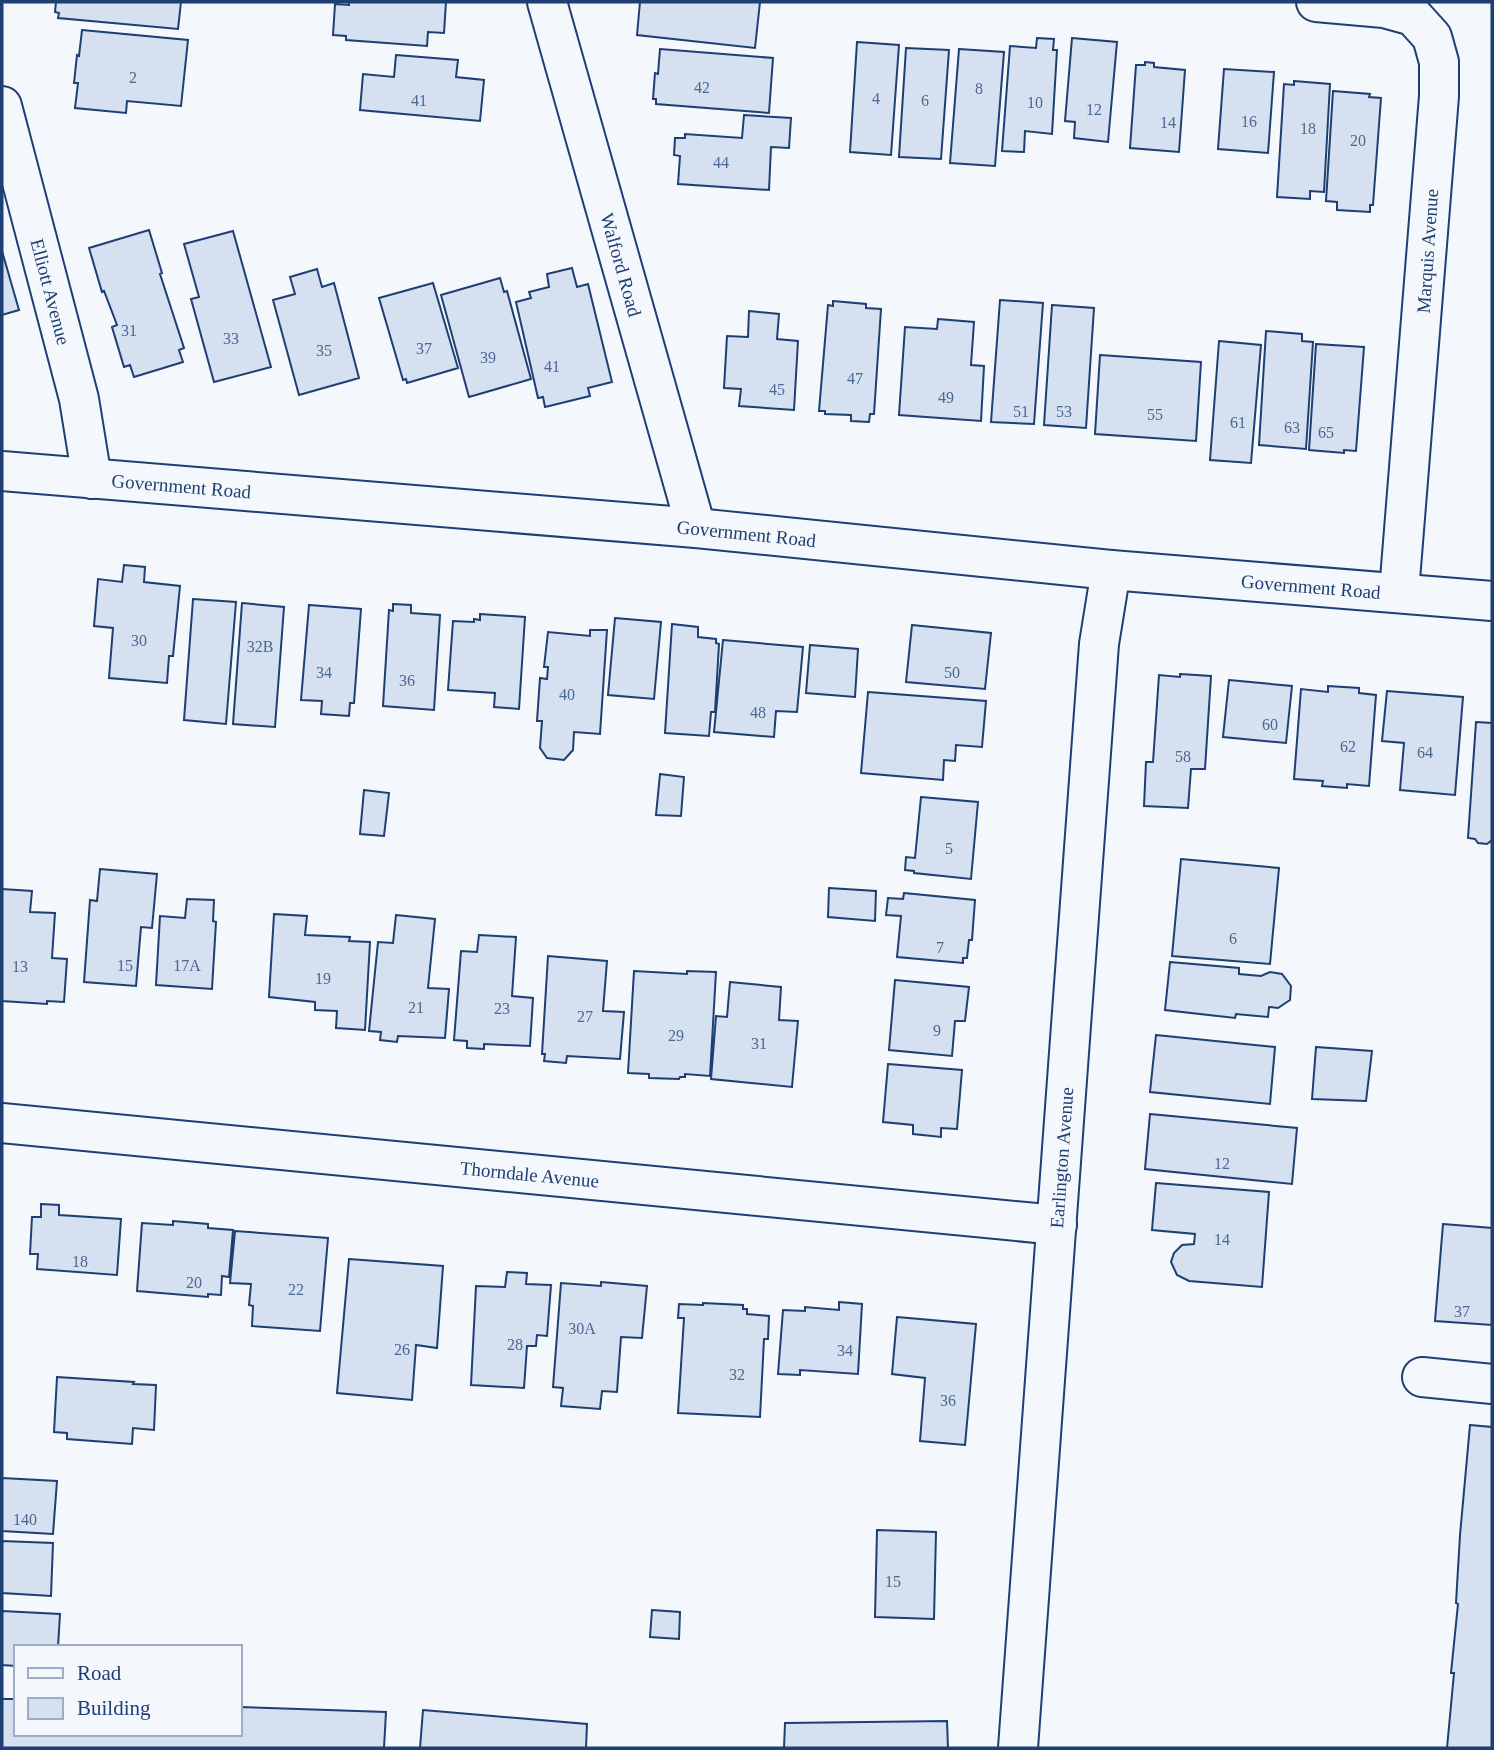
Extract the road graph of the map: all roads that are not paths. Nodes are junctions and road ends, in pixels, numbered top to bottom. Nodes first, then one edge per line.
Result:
1 (547, 2) edge
2 (1316, 2) edge
3 (2, 106) edge
4 (2, 471) edge
5 (92, 479) junction
6 (696, 528) junction
7 (1111, 570) junction
8 (1399, 592) junction
9 (1492, 601) edge
10 (2, 1123) edge
11 (1057, 1225) junction
12 (1422, 1377) dead end
13 (1492, 1384) edge
14 (1018, 1748) edge

1 - 6 street, Walford Road
2 - 8 street, Marquis Avenue
3 - 5 street, Elliott Avenue
4 - 5 street, Government Road
5 - 6 street, Government Road
6 - 7 street, Government Road
7 - 8 street, Government Road
7 - 11 street, Earlington Avenue
8 - 9 street, Government Road
10 - 11 street, Thorndale Avenue
11 - 14 street, Earlington Avenue
12 - 13 street

